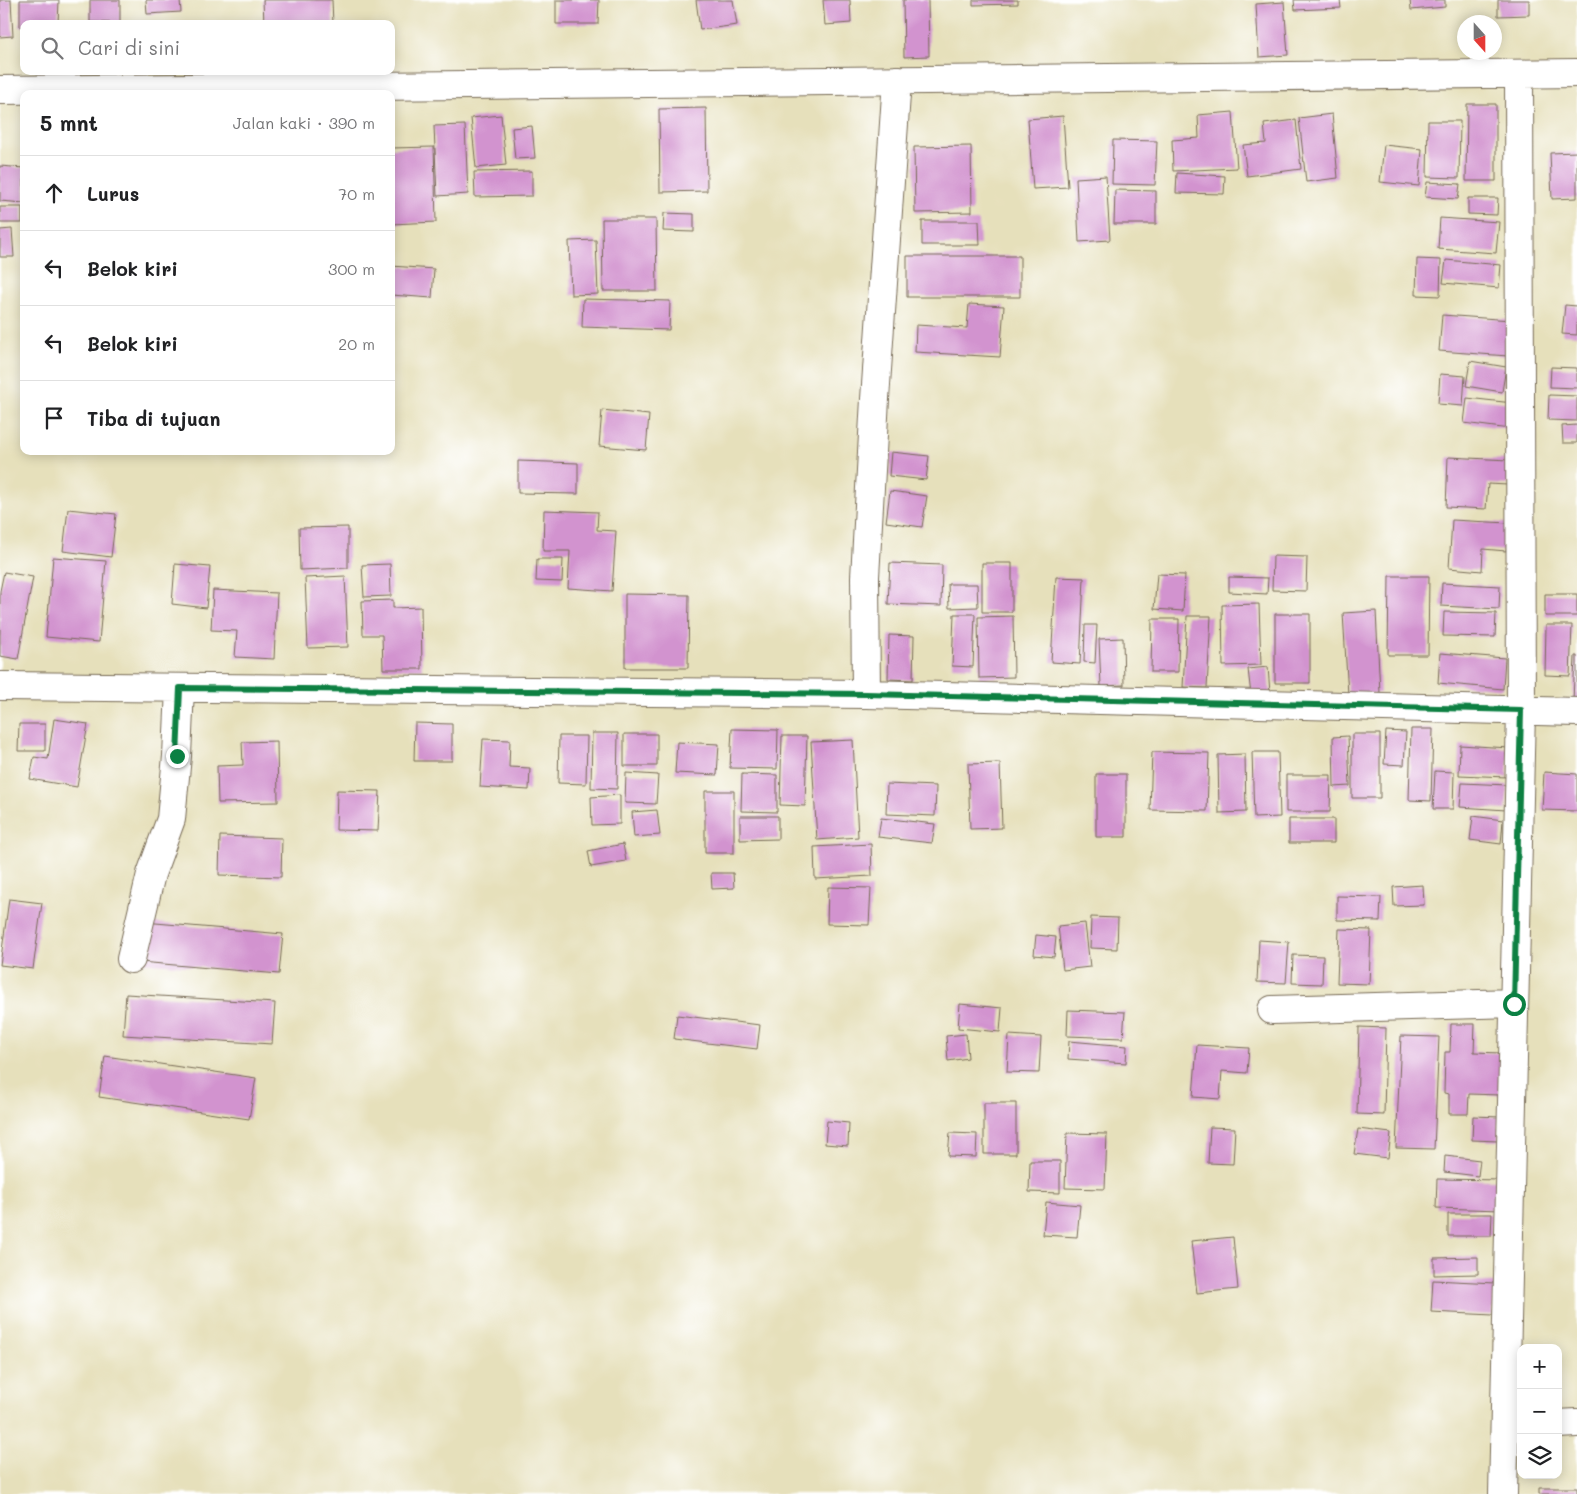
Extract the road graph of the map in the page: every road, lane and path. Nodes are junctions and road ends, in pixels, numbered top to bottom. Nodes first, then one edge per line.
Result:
1 (1577, 73) edge
2 (1519, 74) junction
3 (897, 80) junction
4 (0, 90) edge
5 (180, 688) junction
6 (1, 693) edge
7 (866, 694) junction
8 (1521, 710) junction
9 (1577, 712) edge
10 (131, 959) dead end
11 (1514, 1004) junction
12 (1272, 1010) dead end
13 (1577, 1423) edge
14 (1562, 1424) edge
15 (1513, 1426) edge
16 (1503, 1494) edge

1 - 2 street
2 - 3 street
2 - 8 street
3 - 4 street
3 - 7 street
5 - 6 street
5 - 7 street
5 - 10 street
7 - 8 street
8 - 9 street
8 - 11 street
11 - 12 street
11 - 15 street
13 - 14 street
15 - 16 street

